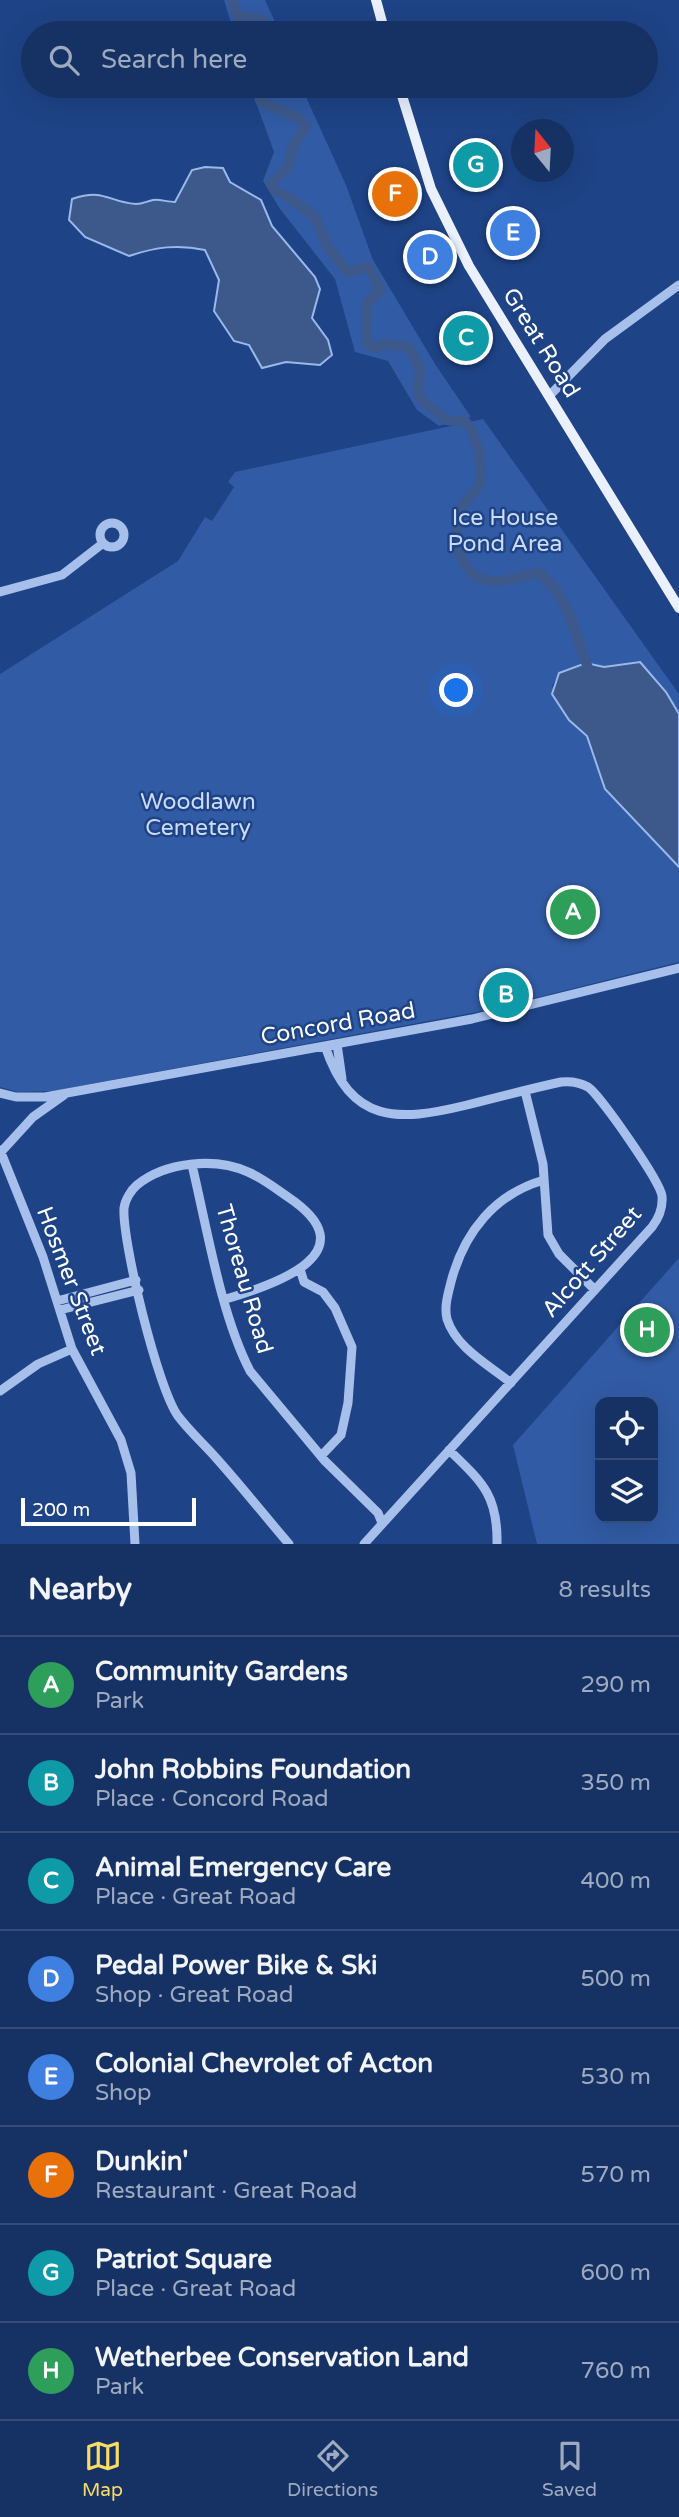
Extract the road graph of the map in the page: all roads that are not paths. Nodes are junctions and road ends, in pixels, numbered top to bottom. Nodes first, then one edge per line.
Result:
1 (376, 0) edge
2 (382, 21) edge
3 (402, 98) edge
4 (679, 285) edge
5 (549, 396) junction
6 (102, 544) dead end
7 (0, 592) edge
8 (679, 608) edge
9 (679, 968) edge
10 (337, 1044) junction
11 (325, 1046) junction
12 (344, 1088) junction
13 (525, 1091) junction
14 (0, 1093) edge
15 (67, 1093) junction
16 (0, 1151) edge
17 (192, 1165) junction
18 (544, 1180) junction
19 (300, 1269) junction
20 (138, 1285) junction
21 (595, 1290) junction
22 (226, 1300) junction
23 (59, 1306) junction
24 (72, 1349) junction
25 (511, 1383) junction
26 (0, 1391) edge
27 (449, 1450) junction
28 (321, 1456) junction
29 (382, 1523) junction
30 (135, 1544) edge
31 (289, 1544) edge
32 (364, 1544) edge
33 (497, 1544) edge

1 - 2 main road
3 - 5 main road, Great Road
4 - 5 street
5 - 8 main road, Great Road
6 - 7 street
9 - 10 street, Concord Road
10 - 11 street, Concord Road
10 - 12 street
11 - 12 street, Alcott Street
11 - 15 street, Concord Road
12 - 13 street, Alcott Street
13 - 18 street
13 - 21 street, Alcott Street
14 - 15 street, Concord Road
15 - 16 street, Hosmer Street
16 - 23 street, Hosmer Street
17 - 19 street
17 - 20 street
17 - 22 street, Thoreau Road
18 - 21 street
18 - 25 street
19 - 22 street
19 - 28 street
20 - 23 street
20 - 31 street
21 - 25 street, Alcott Street
22 - 28 street, Thoreau Road
23 - 24 street, Hosmer Street
24 - 26 street
24 - 30 street, Hosmer Street
25 - 27 street, Alcott Street
27 - 29 street, Alcott Street
27 - 33 street
28 - 29 street, Thoreau Road
29 - 32 street, Alcott Street

